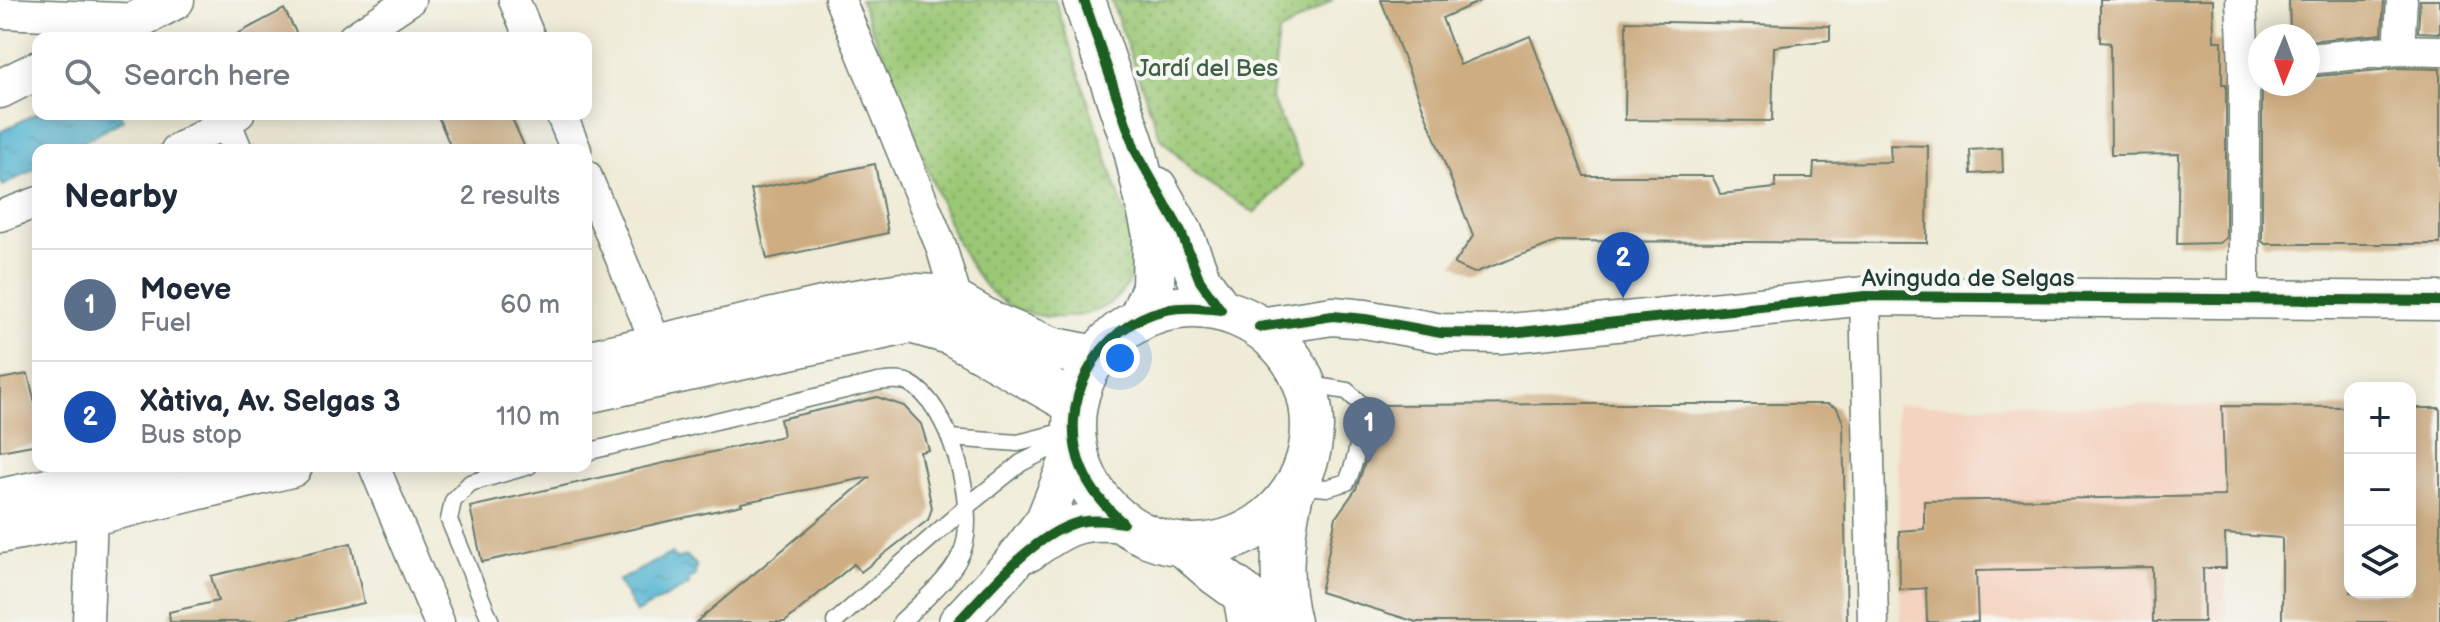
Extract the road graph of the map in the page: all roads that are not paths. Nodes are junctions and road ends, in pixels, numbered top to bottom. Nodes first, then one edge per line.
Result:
1 (175, 0) edge
2 (410, 0) edge
3 (514, 0) edge
4 (840, 0) edge
5 (1084, 0) edge
6 (2241, 0) edge
7 (2402, 0) edge
8 (0, 13) edge
9 (142, 19) junction
10 (115, 32) edge
11 (362, 32) edge
12 (527, 32) edge
13 (2248, 41) edge
14 (2399, 50) junction
15 (2440, 51) edge
16 (2320, 58) edge
17 (32, 73) edge
18 (0, 89) edge
19 (2251, 96) edge
20 (564, 120) edge
21 (234, 129) edge
22 (193, 144) edge
23 (574, 144) edge
24 (1135, 150) junction
25 (592, 189) edge
26 (32, 204) edge
27 (0, 216) edge
28 (1865, 296) junction
29 (2244, 299) junction
30 (2440, 301) edge
31 (958, 304) junction
32 (1221, 310) junction
33 (1139, 320) junction
34 (1259, 327) junction
35 (657, 345) junction
36 (1096, 357) junction
37 (592, 361) edge
38 (592, 391) edge
39 (1074, 426) junction
40 (950, 438) junction
41 (592, 451) edge
42 (133, 472) edge
43 (266, 472) edge
44 (376, 472) edge
45 (508, 472) edge
46 (1294, 489) junction
47 (0, 500) edge
48 (966, 507) junction
49 (92, 514) junction
50 (1123, 523) junction
51 (0, 532) edge
52 (1183, 545) junction
53 (1010, 566) junction
54 (1274, 615) edge
55 (88, 622) edge
56 (439, 622) edge
57 (491, 622) edge
58 (835, 622) edge
59 (901, 622) edge
60 (958, 622) edge
61 (1873, 622) edge

1 - 9 street
2 - 11 street
3 - 12 street
4 - 31 street
5 - 24 main road
6 - 13 street
7 - 14 street
8 - 9 street
9 - 10 street
14 - 15 street
14 - 16 street
17 - 18 street
19 - 29 street
20 - 23 street
21 - 22 street
24 - 32 main road
24 - 33 main road
25 - 35 street
26 - 27 street
28 - 29 street, Avinguda de Selgas
28 - 34 street, Avinguda de Selgas
28 - 61 street
29 - 30 street, Avinguda de Selgas
31 - 35 main road
31 - 36 main road
32 - 33 main road
32 - 34 main road
33 - 36 main road
34 - 46 main road
35 - 37 main road
36 - 39 main road
38 - 39 main road
39 - 40 lane
39 - 48 lane
39 - 50 main road
39 - 53 street
40 - 41 lane
40 - 48 lane
42 - 47 main road
43 - 49 main road
44 - 56 street
45 - 57 lane
46 - 52 main road
46 - 54 main road
48 - 58 lane
48 - 59 lane
49 - 51 main road
49 - 55 street
50 - 52 main road
50 - 53 street
52 - 54 main road
53 - 60 street

